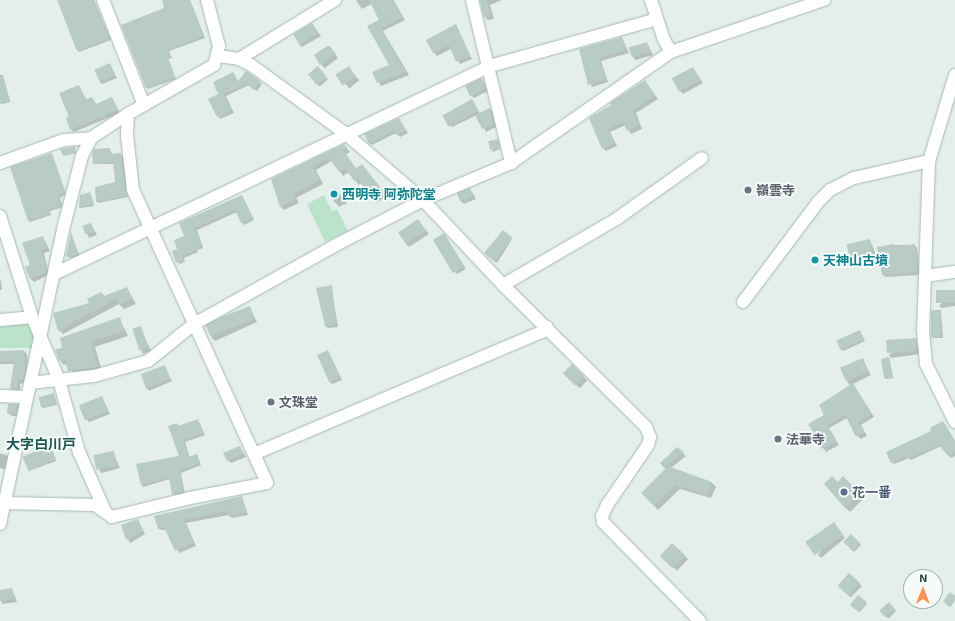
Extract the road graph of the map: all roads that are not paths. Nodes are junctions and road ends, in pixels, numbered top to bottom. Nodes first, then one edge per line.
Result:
1 (103, 0) edge
2 (207, 0) edge
3 (335, 0) edge
4 (472, 0) edge
5 (651, 0) edge
6 (824, 0) edge
7 (656, 19) junction
8 (671, 52) junction
9 (218, 56) junction
10 (239, 59) junction
11 (490, 66) junction
12 (955, 75) edge
13 (144, 105) junction
14 (128, 114) junction
15 (345, 133) junction
16 (91, 138) junction
17 (702, 158) dead end
18 (929, 161) junction
19 (0, 163) edge
20 (511, 163) junction
21 (424, 200) junction
22 (0, 216) edge
23 (150, 227) junction
24 (955, 272) edge
25 (54, 274) junction
26 (925, 276) junction
27 (502, 285) junction
28 (743, 302) dead end
29 (32, 317) junction
30 (0, 320) edge
31 (194, 324) junction
32 (547, 327) junction
33 (41, 336) junction
34 (59, 380) junction
35 (30, 383) junction
36 (0, 396) edge
37 (27, 397) junction
38 (955, 422) edge
39 (254, 454) junction
40 (5, 502) junction
41 (104, 511) junction
42 (0, 524) edge
43 (700, 621) edge

1 - 13 street
2 - 9 street
3 - 10 street
4 - 11 street
5 - 7 street
6 - 8 street
7 - 8 street
7 - 11 street
8 - 20 street
9 - 10 street
9 - 13 street
10 - 15 street
11 - 15 street
11 - 20 street
12 - 18 street
13 - 14 street
14 - 16 street
14 - 23 street
15 - 21 street
15 - 23 street
16 - 19 street
16 - 25 street
17 - 27 street
18 - 26 street
18 - 28 street
20 - 21 street
21 - 27 street
21 - 31 street
22 - 29 street
23 - 25 street
23 - 31 street
24 - 26 street
25 - 33 street
26 - 38 street
27 - 32 street
29 - 30 street
29 - 33 street
31 - 34 street
31 - 39 street
32 - 39 street
32 - 43 street
33 - 34 street
33 - 35 street
34 - 35 street
34 - 41 street
35 - 37 street
36 - 37 street
37 - 40 street
39 - 41 street
40 - 41 street
40 - 42 street

